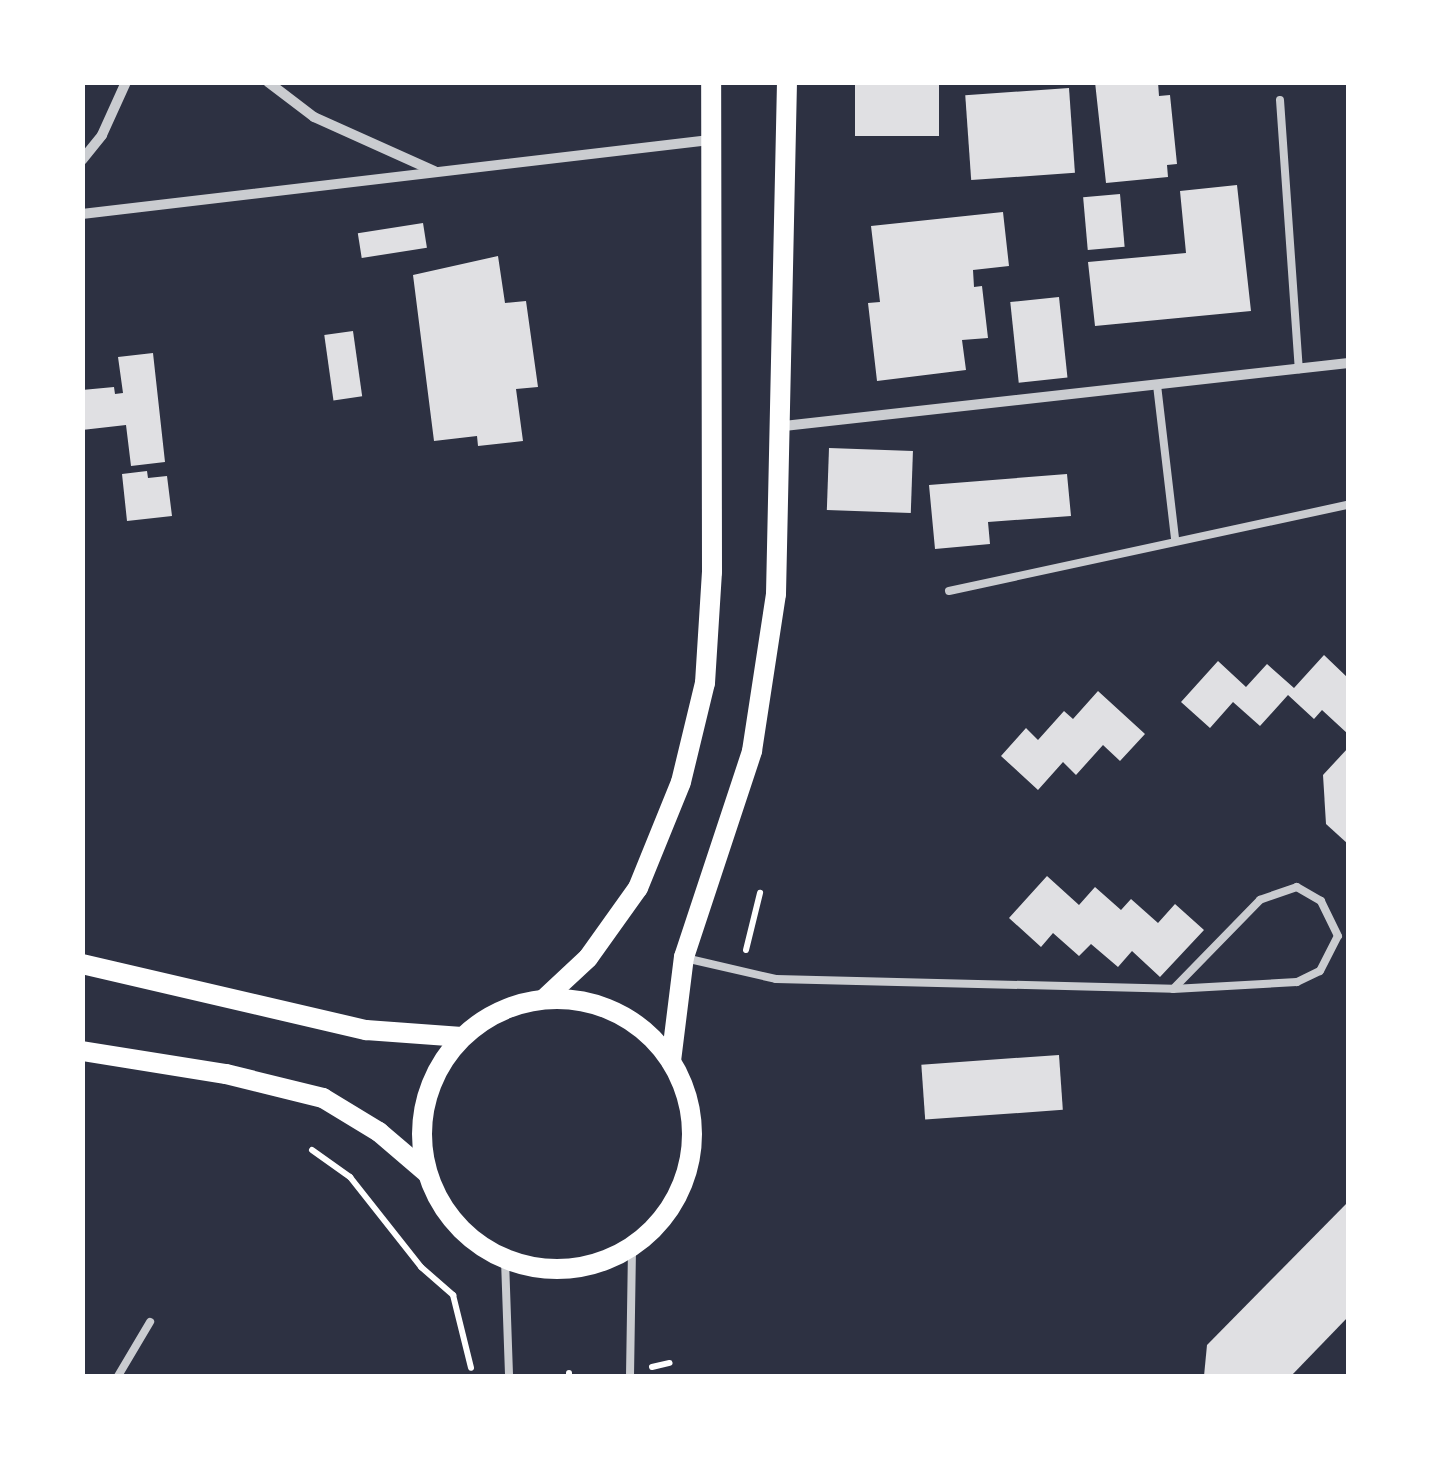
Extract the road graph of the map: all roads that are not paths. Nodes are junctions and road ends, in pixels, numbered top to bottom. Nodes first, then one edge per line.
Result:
1 (126, 82) edge
2 (268, 82) edge
3 (712, 82) edge
4 (787, 82) edge
5 (1280, 100) dead end
6 (711, 140) junction
7 (82, 160) edge
8 (435, 171) junction
9 (82, 214) edge
10 (1348, 363) edge
11 (1299, 369) junction
12 (1158, 384) junction
13 (784, 426) junction
14 (1348, 505) edge
15 (1175, 538) junction
16 (949, 591) dead end
17 (684, 957) junction
18 (82, 964) edge
19 (1172, 989) junction
20 (544, 999) junction
21 (462, 1036) junction
22 (82, 1051) edge
23 (670, 1061) junction
24 (427, 1173) junction
25 (632, 1248) junction
26 (506, 1260) junction
27 (150, 1322) dead end
28 (118, 1376) edge
29 (509, 1376) edge
30 (630, 1376) edge

1 - 7 street
2 - 8 street
3 - 6 main road
4 - 13 main road
5 - 11 lane
6 - 8 street
6 - 20 main road
8 - 9 street
10 - 11 street
11 - 12 street
12 - 13 street
12 - 15 lane
13 - 17 main road
14 - 15 lane
15 - 16 lane
17 - 19 lane
17 - 23 main road
18 - 21 main road
19 - 19 lane
20 - 21 main road
20 - 23 main road
21 - 24 main road
22 - 24 main road
23 - 25 main road
24 - 26 main road
25 - 26 main road
25 - 30 lane
26 - 29 lane
27 - 28 lane

